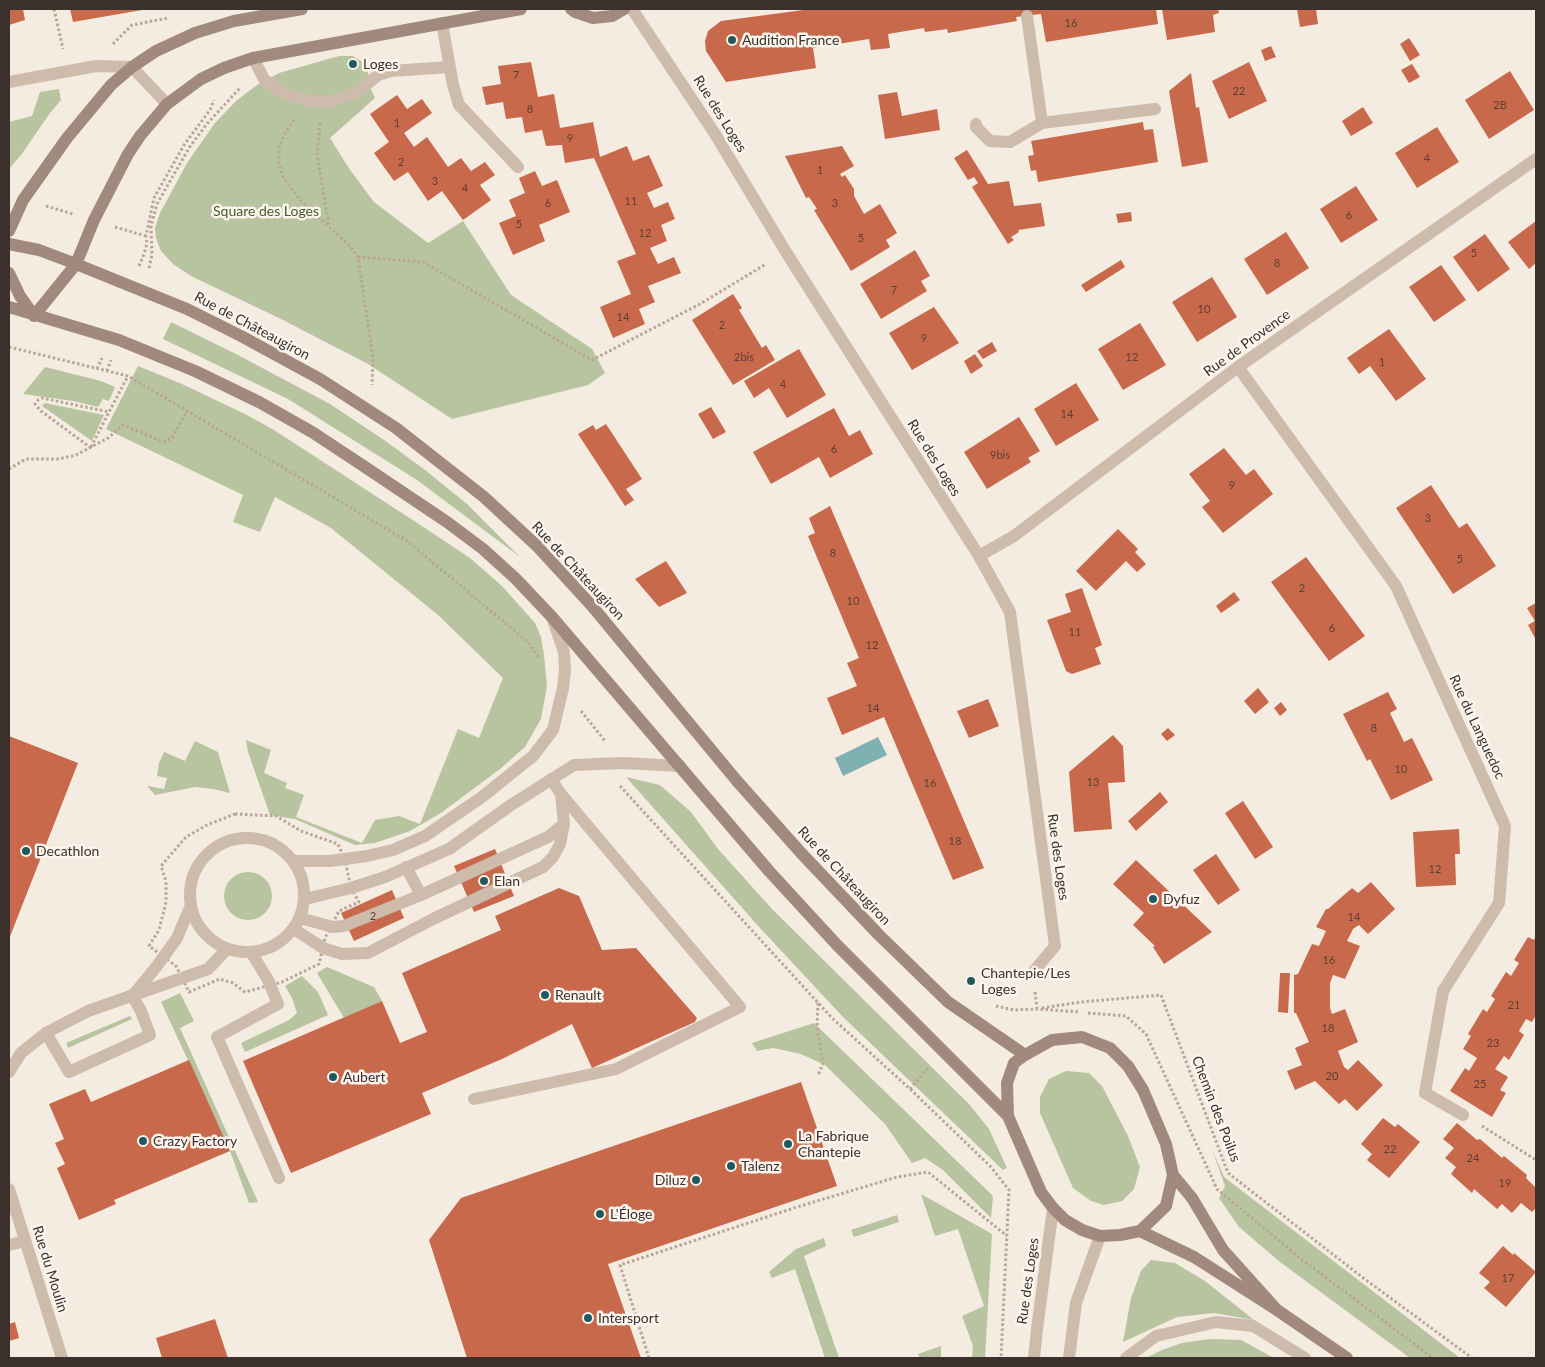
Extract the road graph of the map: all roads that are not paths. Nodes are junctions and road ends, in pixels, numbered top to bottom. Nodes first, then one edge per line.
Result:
1 (302, 9) edge
2 (521, 9) edge
3 (571, 9) edge
4 (624, 9) edge
5 (632, 9) edge
6 (1027, 16) dead end
7 (442, 23) junction
8 (253, 58) junction
9 (132, 67) junction
10 (449, 67) junction
11 (9, 82) edge
12 (167, 104) junction
13 (1155, 109) dead end
14 (1042, 123) junction
15 (976, 124) dead end
16 (1536, 159) edge
17 (518, 167) dead end
18 (9, 231) edge
19 (9, 244) edge
20 (76, 264) junction
21 (9, 273) edge
22 (9, 307) edge
23 (34, 316) junction
24 (1238, 367) junction
25 (979, 556) junction
26 (552, 617) junction
27 (680, 766) junction
28 (551, 779) junction
29 (561, 794) junction
30 (564, 824) junction
31 (294, 861) junction
32 (406, 867) junction
33 (421, 895) junction
34 (305, 899) junction
35 (190, 905) junction
36 (297, 923) junction
37 (227, 949) junction
38 (251, 952) junction
39 (1034, 972) dead end
40 (132, 995) junction
41 (46, 1033) junction
42 (1025, 1055) junction
43 (9, 1072) edge
44 (474, 1099) dead end
45 (1463, 1115) road end
46 (1008, 1116) junction
47 (1174, 1174) junction
48 (279, 1178) dead end
49 (9, 1189) edge
50 (1053, 1208) junction
51 (1140, 1231) junction
52 (1100, 1236) junction
53 (25, 1241) junction
54 (9, 1245) edge
55 (1278, 1310) junction
56 (62, 1358) edge
57 (1034, 1358) edge
58 (1069, 1358) edge
59 (1126, 1358) edge
60 (1305, 1358) edge
61 (1347, 1358) edge

1 - 9 main road
2 - 7 main road
3 - 4 main road
5 - 25 street, Rue des Loges
6 - 14 street
7 - 8 main road
7 - 10 street
8 - 10 street
8 - 12 main road
9 - 11 street
9 - 12 street
9 - 18 main road
10 - 17 street
12 - 20 main road
13 - 14 street
14 - 15 street
16 - 24 street, Rue de Provence
19 - 20 main road, Rue de Châteaugiron
20 - 23 main road
20 - 42 main road, Rue de Châteaugiron
21 - 23 main road
22 - 23 main road
23 - 26 main road
24 - 25 street, Rue de Provence
24 - 45 street, Rue du Languedoc
25 - 39 street, Rue des Loges
26 - 27 main road
26 - 31 street
27 - 28 street
27 - 46 main road
28 - 29 street
28 - 32 street
29 - 30 street
29 - 44 street
30 - 33 street
30 - 36 street
31 - 34 street
31 - 35 street
32 - 33 street
32 - 34 street
33 - 36 street
34 - 36 street
35 - 37 street
35 - 40 street
36 - 38 street
37 - 38 street
37 - 40 street
38 - 48 street
40 - 41 street
40 - 41 street
41 - 43 street
42 - 46 main road
42 - 47 main road
46 - 50 main road
47 - 51 main road
47 - 55 main road
49 - 53 street, Rue du Moulin
50 - 52 main road
50 - 57 street, Rue des Loges
51 - 52 main road
51 - 55 main road
52 - 58 street
53 - 54 street
53 - 56 street, Rue du Moulin
55 - 61 main road
59 - 60 street

